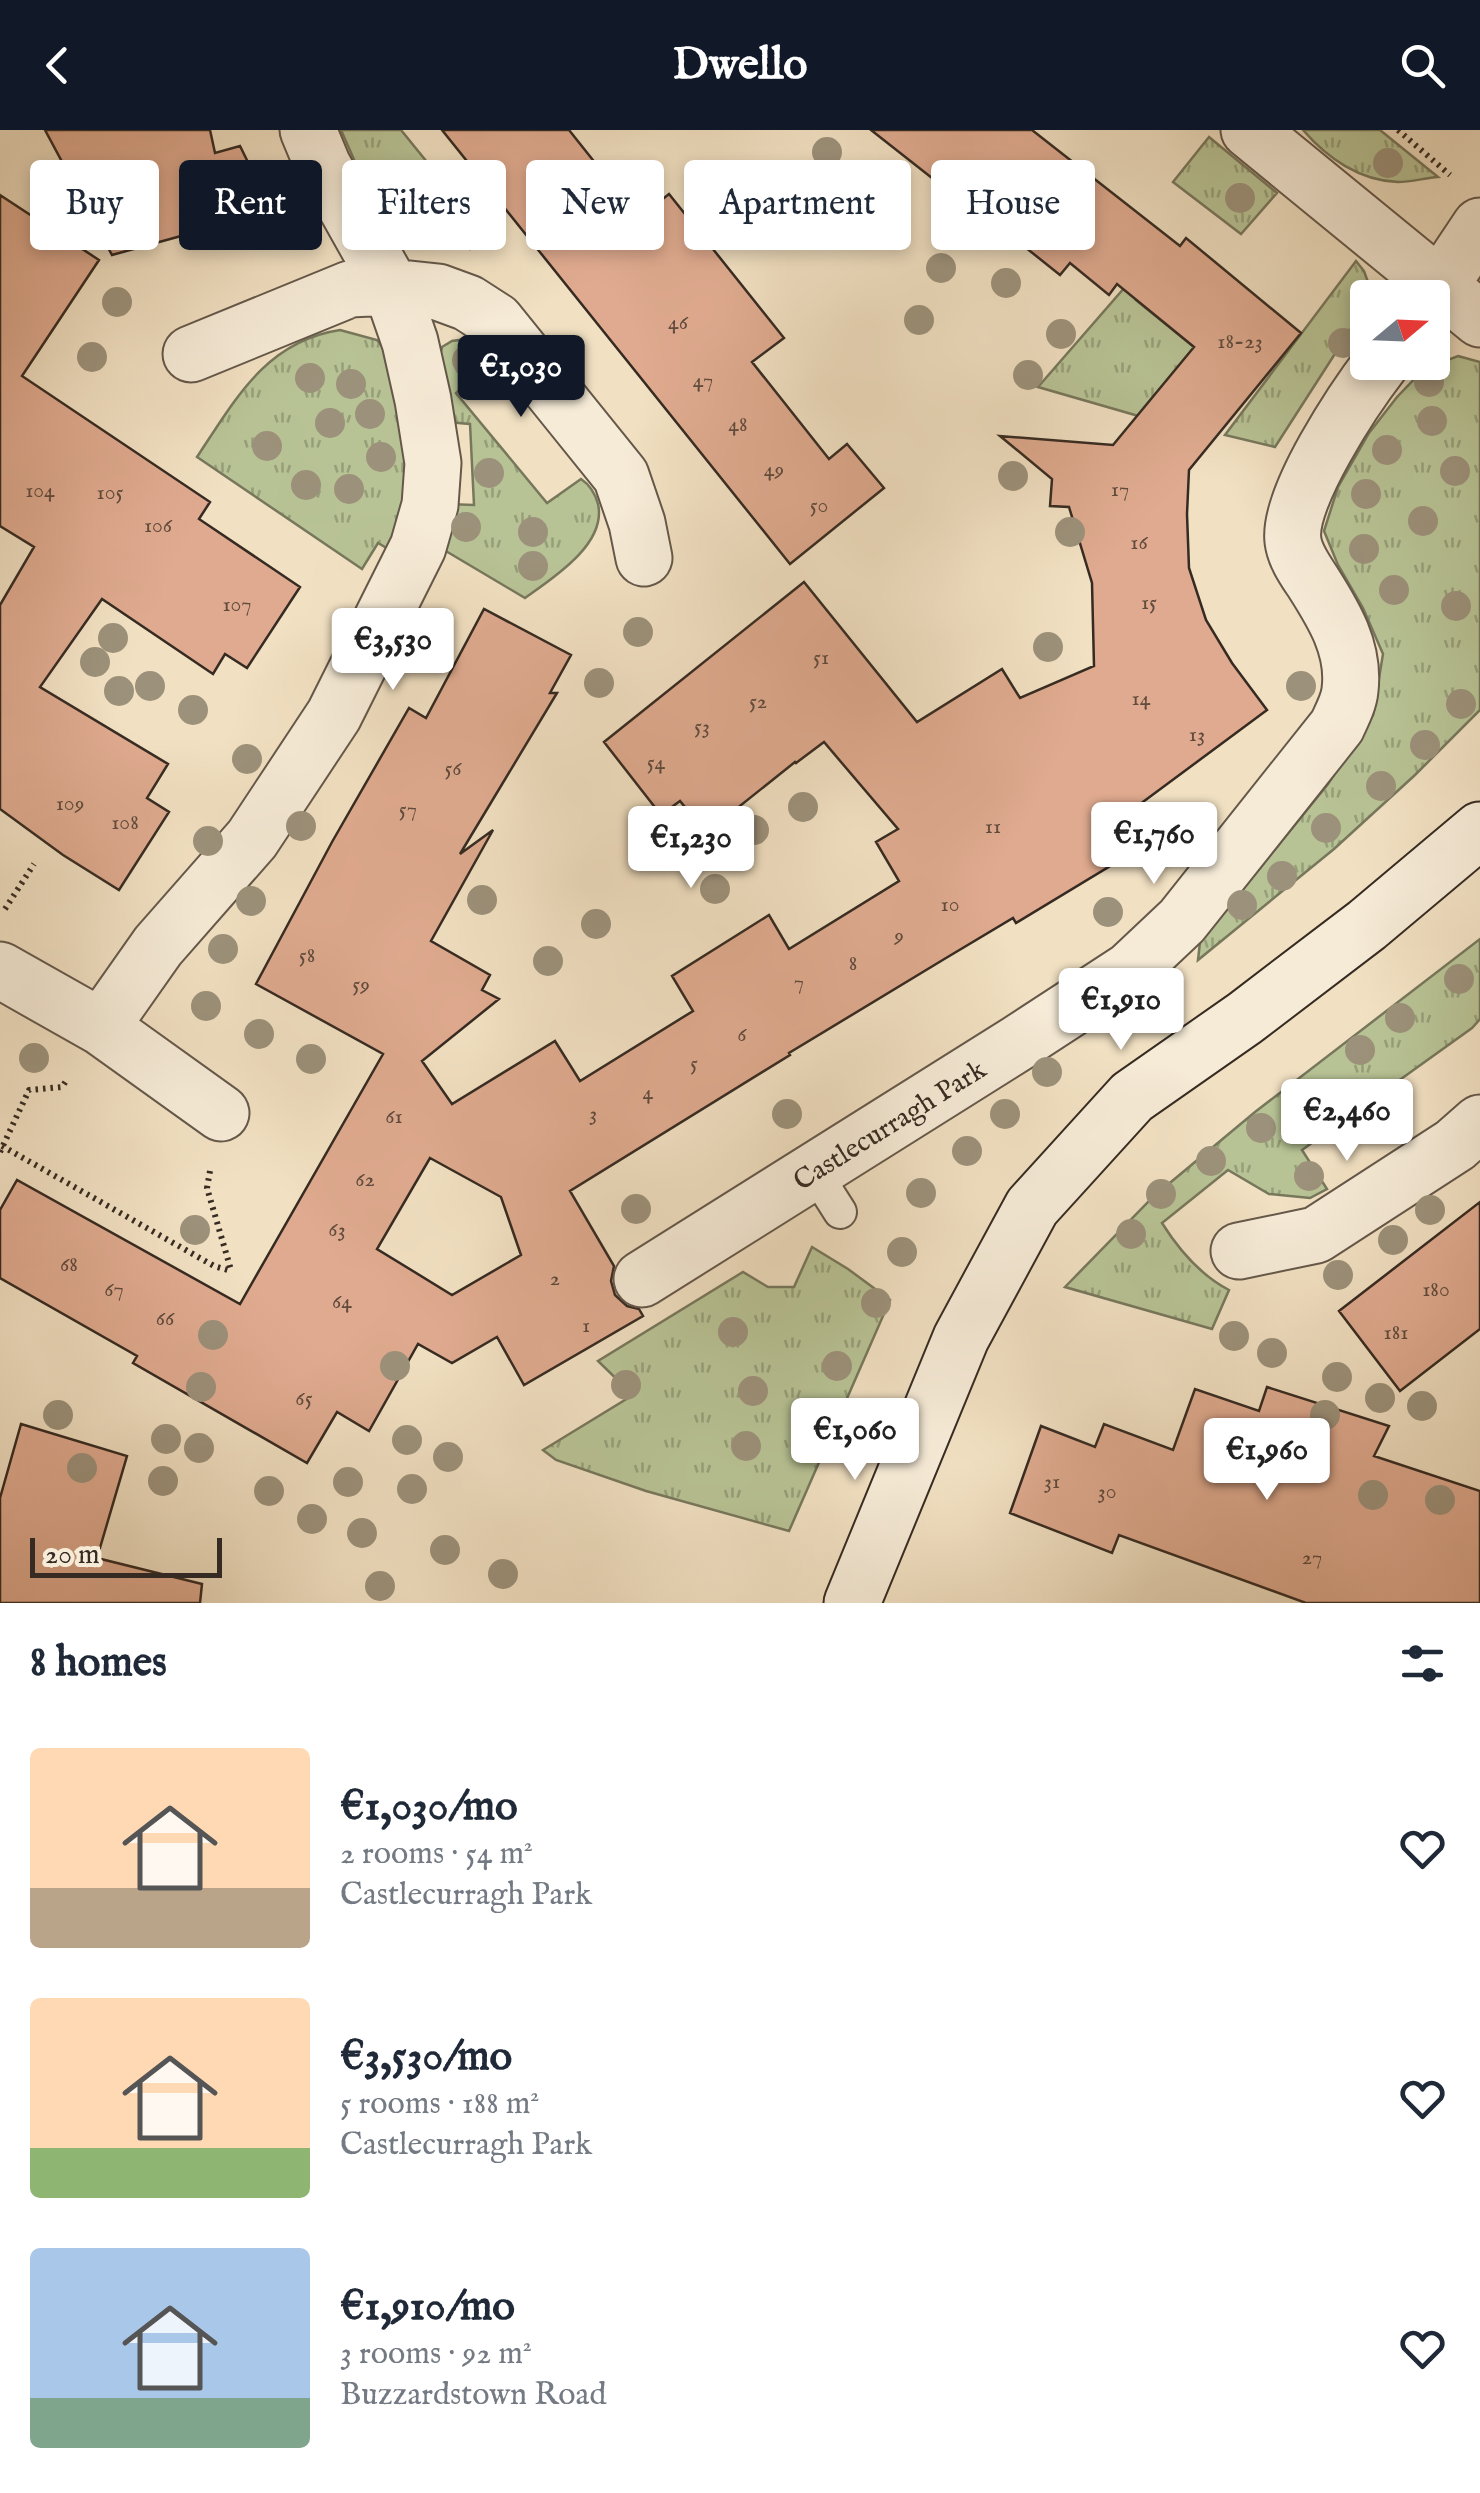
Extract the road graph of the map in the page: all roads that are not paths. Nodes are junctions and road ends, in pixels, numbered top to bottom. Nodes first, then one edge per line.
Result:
1 (308, 130) edge
2 (1250, 130) edge
3 (1480, 226) edge
4 (392, 287) junction
5 (1451, 301) edge
6 (191, 354) dead end
7 (1368, 380) edge
8 (644, 558) dead end
9 (1480, 830) edge
10 (0, 970) edge
11 (101, 1027) junction
12 (221, 1113) road end
13 (1480, 1122) edge
14 (1238, 1251) dead end
15 (642, 1278) dead end
16 (852, 1603) edge

1 - 4 street
2 - 5 street
3 - 5 street
4 - 6 street
4 - 8 street
4 - 11 street
7 - 15 street, Castlecurragh Park
9 - 16 street
10 - 11 street
11 - 12 street
13 - 14 street

